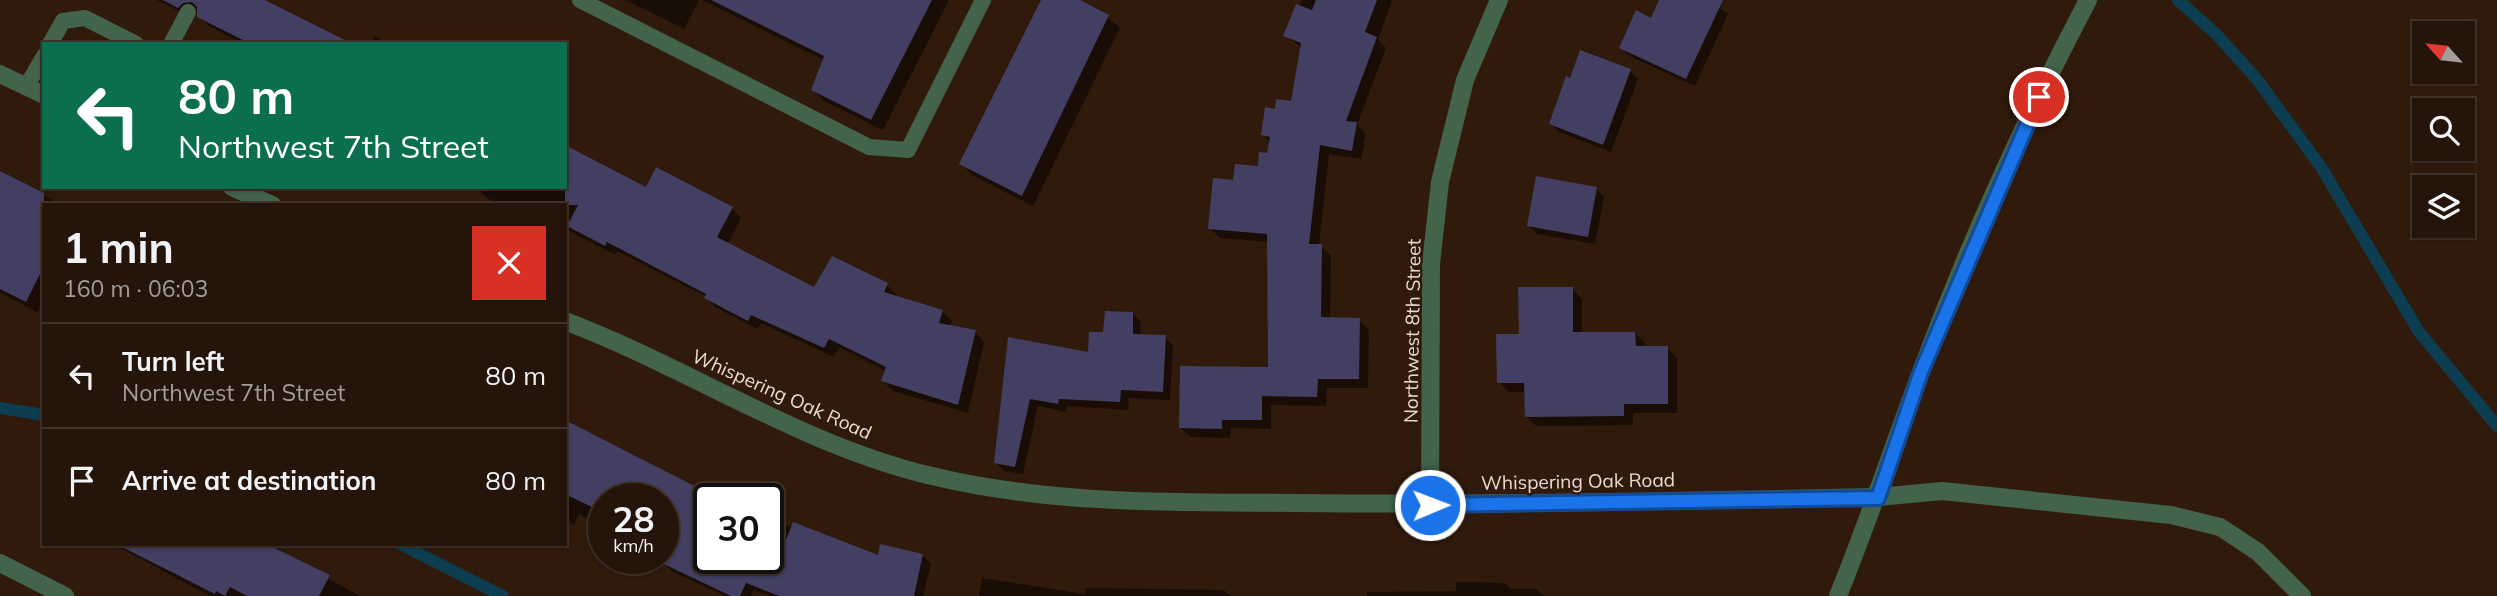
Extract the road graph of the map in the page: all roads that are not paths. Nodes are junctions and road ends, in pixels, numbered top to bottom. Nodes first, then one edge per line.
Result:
1 (580, 0) edge
2 (983, 0) edge
3 (1499, 0) edge
4 (2088, 0) edge
5 (188, 12) dead end
6 (51, 42) edge
7 (132, 42) edge
8 (172, 42) edge
9 (42, 59) edge
10 (0, 74) edge
11 (26, 87) junction
12 (42, 94) edge
13 (236, 189) edge
14 (268, 203) edge
15 (567, 322) edge
16 (1878, 498) junction
17 (1430, 505) junction
18 (0, 563) edge
19 (65, 596) edge
20 (1838, 596) edge
21 (2302, 596) edge

1 - 2 lane
3 - 17 street, Northwest 8th Street
4 - 16 street
5 - 8 lane
6 - 7 lane
9 - 11 lane
10 - 11 street
11 - 12 street
13 - 14 street
15 - 17 street, Whispering Oak Road
16 - 17 street, Whispering Oak Road
16 - 20 street
16 - 21 street, Whispering Oak Road
18 - 19 street

